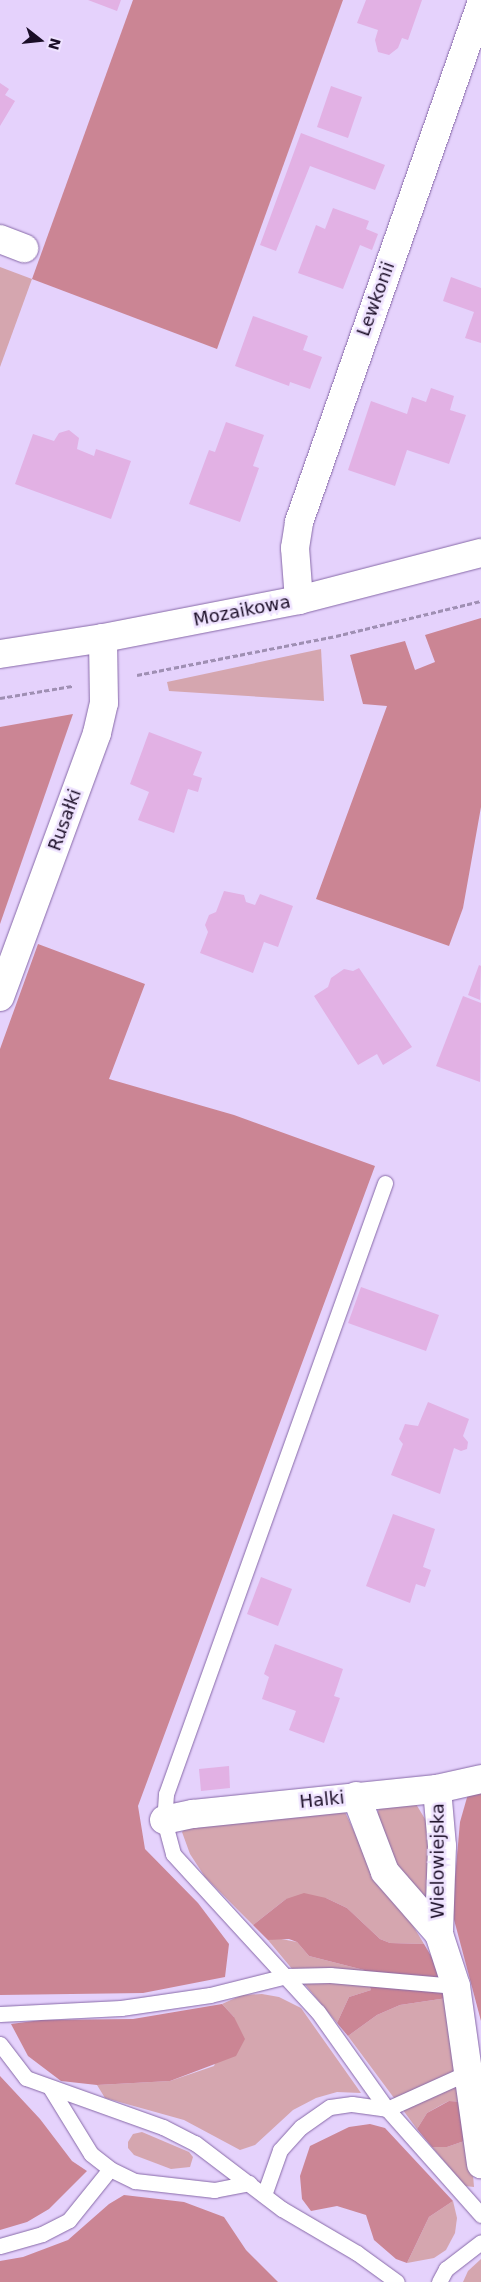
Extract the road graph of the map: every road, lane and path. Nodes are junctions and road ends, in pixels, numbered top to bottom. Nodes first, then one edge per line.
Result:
1 (481, 4) edge
2 (481, 553) edge
3 (299, 600) junction
4 (481, 602) edge
5 (104, 638) junction
6 (0, 654) edge
7 (104, 681) junction
8 (0, 698) edge
9 (0, 997) edge
10 (385, 1183) dead end
11 (481, 1780) edge
12 (437, 1789) junction
13 (356, 1796) junction
14 (164, 1820) junction
15 (439, 1934) junction
16 (286, 1976) junction
17 (456, 1986) junction
18 (0, 2014) edge
19 (0, 2044) edge
20 (469, 2072) junction
21 (52, 2089) junction
22 (387, 2109) junction
23 (481, 2164) edge
24 (110, 2169) junction
25 (248, 2183) junction
26 (264, 2194) junction
27 (481, 2215) edge
28 (481, 2242) edge
29 (0, 2246) edge
30 (397, 2282) edge
31 (439, 2282) edge

1 - 3 street, Lewkonii
2 - 3 street, Mozaikowa
3 - 5 street, Mozaikowa
4 - 7 path
5 - 6 street, Mozaikowa
5 - 7 street, Rusałki
7 - 8 path
7 - 9 street, Rusałki
10 - 14 lane
11 - 12 street, Halki
12 - 13 street, Halki
12 - 15 street, Wielowiejska
13 - 14 street, Halki
13 - 15 street, Wielowiejska
14 - 16 lane
15 - 17 street, Wielowiejska
16 - 17 lane
16 - 18 lane
16 - 22 lane
17 - 20 street, Wielowiejska
19 - 21 lane
20 - 22 lane
20 - 23 street, Wielowiejska
21 - 24 lane
21 - 25 lane
22 - 26 lane
22 - 27 lane
24 - 25 lane
24 - 29 lane
25 - 26 lane
26 - 30 lane
28 - 31 lane

